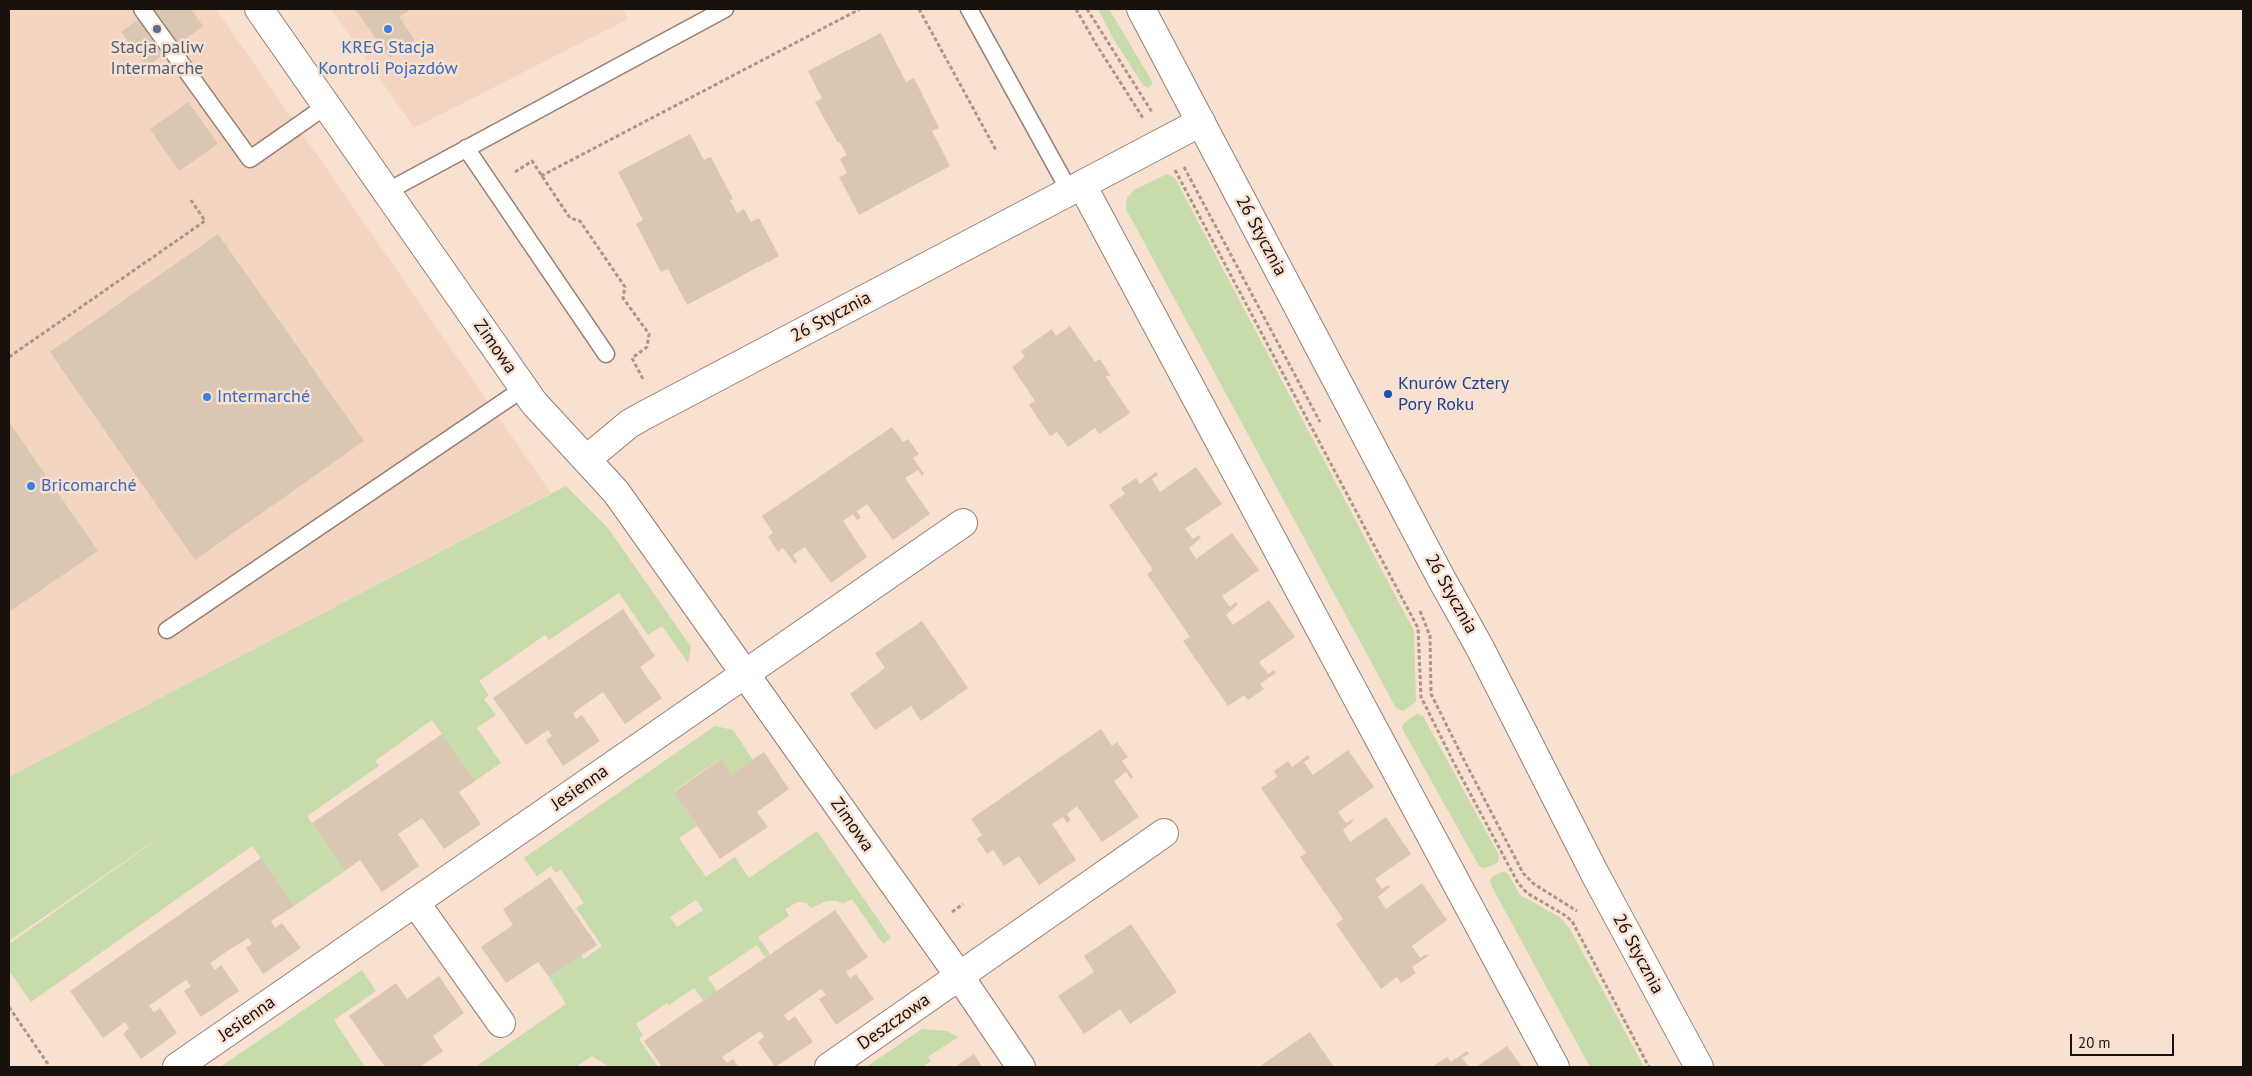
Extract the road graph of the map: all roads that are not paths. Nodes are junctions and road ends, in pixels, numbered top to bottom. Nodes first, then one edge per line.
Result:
1 (142, 9) edge
2 (260, 9) edge
3 (725, 9) edge
4 (969, 9) edge
5 (1141, 9) edge
6 (326, 106) junction
7 (1201, 122) junction
8 (466, 148) junction
9 (1076, 188) junction
10 (386, 192) junction
11 (606, 354) dead end
12 (524, 388) junction
13 (587, 458) junction
14 (963, 523) dead end
15 (167, 630) dead end
16 (744, 673) junction
17 (1164, 834) dead end
18 (415, 902) junction
19 (960, 977) junction
20 (500, 1023) dead end
21 (177, 1067) edge
22 (829, 1067) edge
23 (1021, 1067) edge
24 (1555, 1067) edge
25 (1699, 1067) edge

1 - 6 lane
2 - 6 street, Zimowa
3 - 8 lane
4 - 9 lane
5 - 7 street, 26 Stycznia
6 - 10 street, Zimowa
7 - 9 street, 26 Stycznia
7 - 25 street, 26 Stycznia
8 - 10 lane
8 - 11 lane
9 - 13 street, 26 Stycznia
9 - 24 street
10 - 12 street, Zimowa
12 - 13 street, Zimowa
12 - 15 lane
13 - 16 street, Zimowa
14 - 16 street
16 - 18 street, Jesienna
16 - 19 street, Zimowa
17 - 19 street
18 - 20 street
18 - 21 street, Jesienna
19 - 22 street, Deszczowa
19 - 23 street, Zimowa

